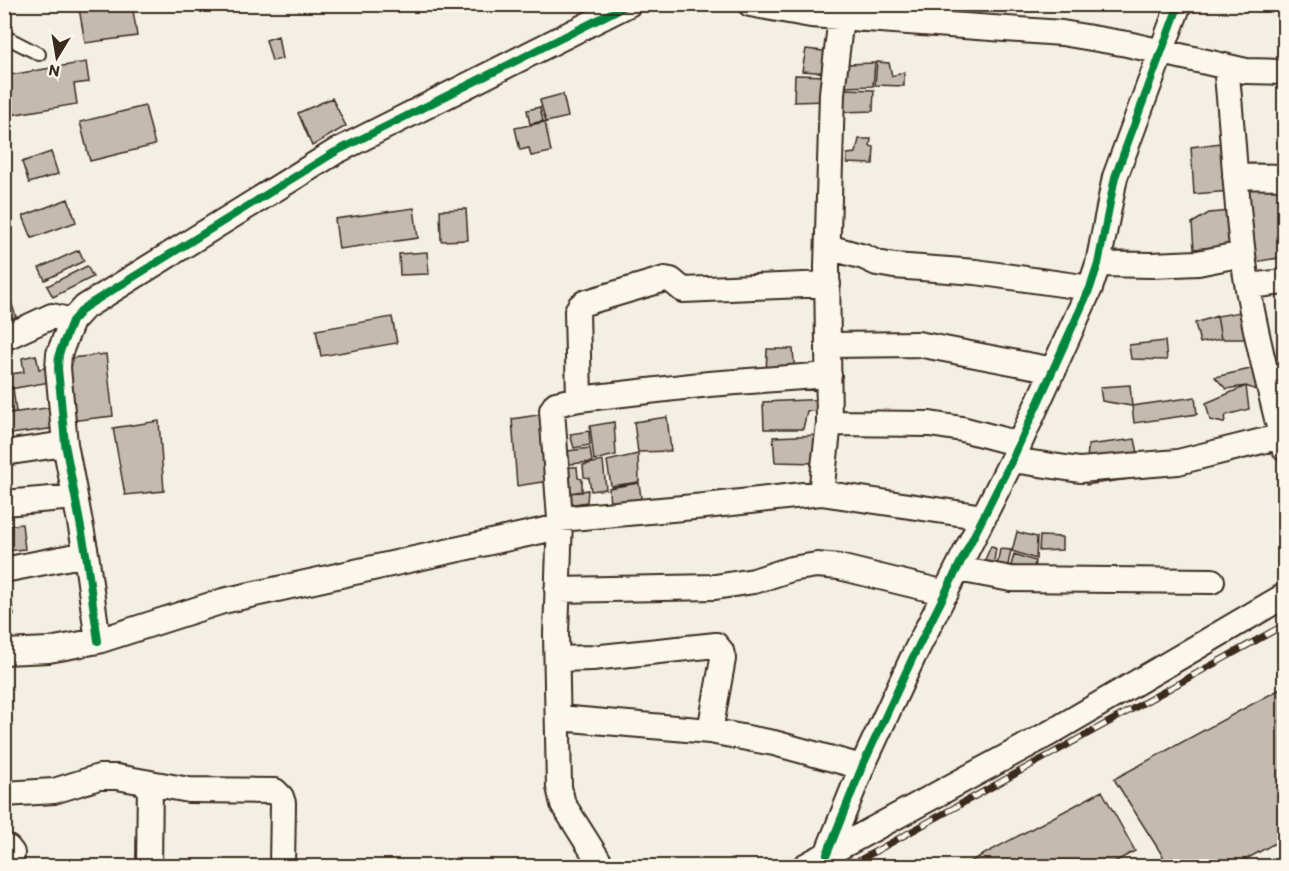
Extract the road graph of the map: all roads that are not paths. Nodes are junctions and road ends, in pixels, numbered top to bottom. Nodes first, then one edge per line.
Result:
1 (629, 4) edge
2 (750, 4) edge
3 (1179, 4) edge
4 (841, 17) junction
5 (4, 36) edge
6 (1161, 51) junction
7 (39, 54) dead end
8 (1226, 67) junction
9 (1284, 72) edge
10 (1235, 176) junction
11 (1284, 177) edge
12 (828, 247) junction
13 (1243, 254) junction
14 (1098, 264) junction
15 (1284, 282) edge
16 (828, 284) junction
17 (1248, 286) junction
18 (1090, 288) junction
19 (72, 321) junction
20 (4, 338) edge
21 (829, 345) junction
22 (1053, 370) junction
23 (830, 375) junction
24 (579, 399) junction
25 (829, 423) junction
26 (1283, 442) edge
27 (64, 444) junction
28 (1015, 452) junction
29 (4, 453) edge
30 (821, 493) junction
31 (75, 497) junction
32 (4, 503) edge
33 (984, 517) junction
34 (559, 523) junction
35 (86, 554) junction
36 (958, 569) junction
37 (4, 570) edge
38 (1212, 581) dead end
39 (557, 590) junction
40 (946, 593) junction
41 (1284, 596) edge
42 (98, 641) junction
43 (4, 652) edge
44 (558, 659) junction
45 (559, 718) junction
46 (710, 730) junction
47 (862, 767) junction
48 (150, 783) junction
49 (4, 794) edge
50 (4, 849) edge
51 (827, 854) junction
52 (11, 867) edge
53 (149, 867) edge
54 (282, 867) edge
55 (602, 867) edge
56 (805, 867) edge

1 - 19 street
2 - 4 street
3 - 6 street
4 - 6 street
4 - 12 street
5 - 7 lane
6 - 8 street
6 - 14 street
8 - 9 street
8 - 10 street
10 - 11 street
10 - 13 street
12 - 16 street
12 - 18 street
13 - 14 street
13 - 17 street
14 - 18 street
15 - 17 street
16 - 21 street
16 - 24 street
17 - 26 street
18 - 22 street
19 - 20 street
19 - 27 street
21 - 22 street
21 - 23 street
22 - 28 street
23 - 24 street
23 - 25 street
24 - 34 street
25 - 28 street
25 - 30 street
26 - 28 street
27 - 29 street
27 - 31 street
28 - 33 street
30 - 33 street
30 - 34 street
31 - 32 street
31 - 35 street
33 - 36 street
34 - 39 street
34 - 42 street
35 - 37 street
35 - 42 street
36 - 38 street
36 - 40 street
39 - 40 street
39 - 44 street
40 - 47 street
41 - 51 street
42 - 43 street
44 - 45 street
44 - 46 street
45 - 46 street
45 - 55 street
46 - 47 street
47 - 51 street
48 - 49 street
48 - 53 street
48 - 54 street
50 - 52 street
51 - 56 street

